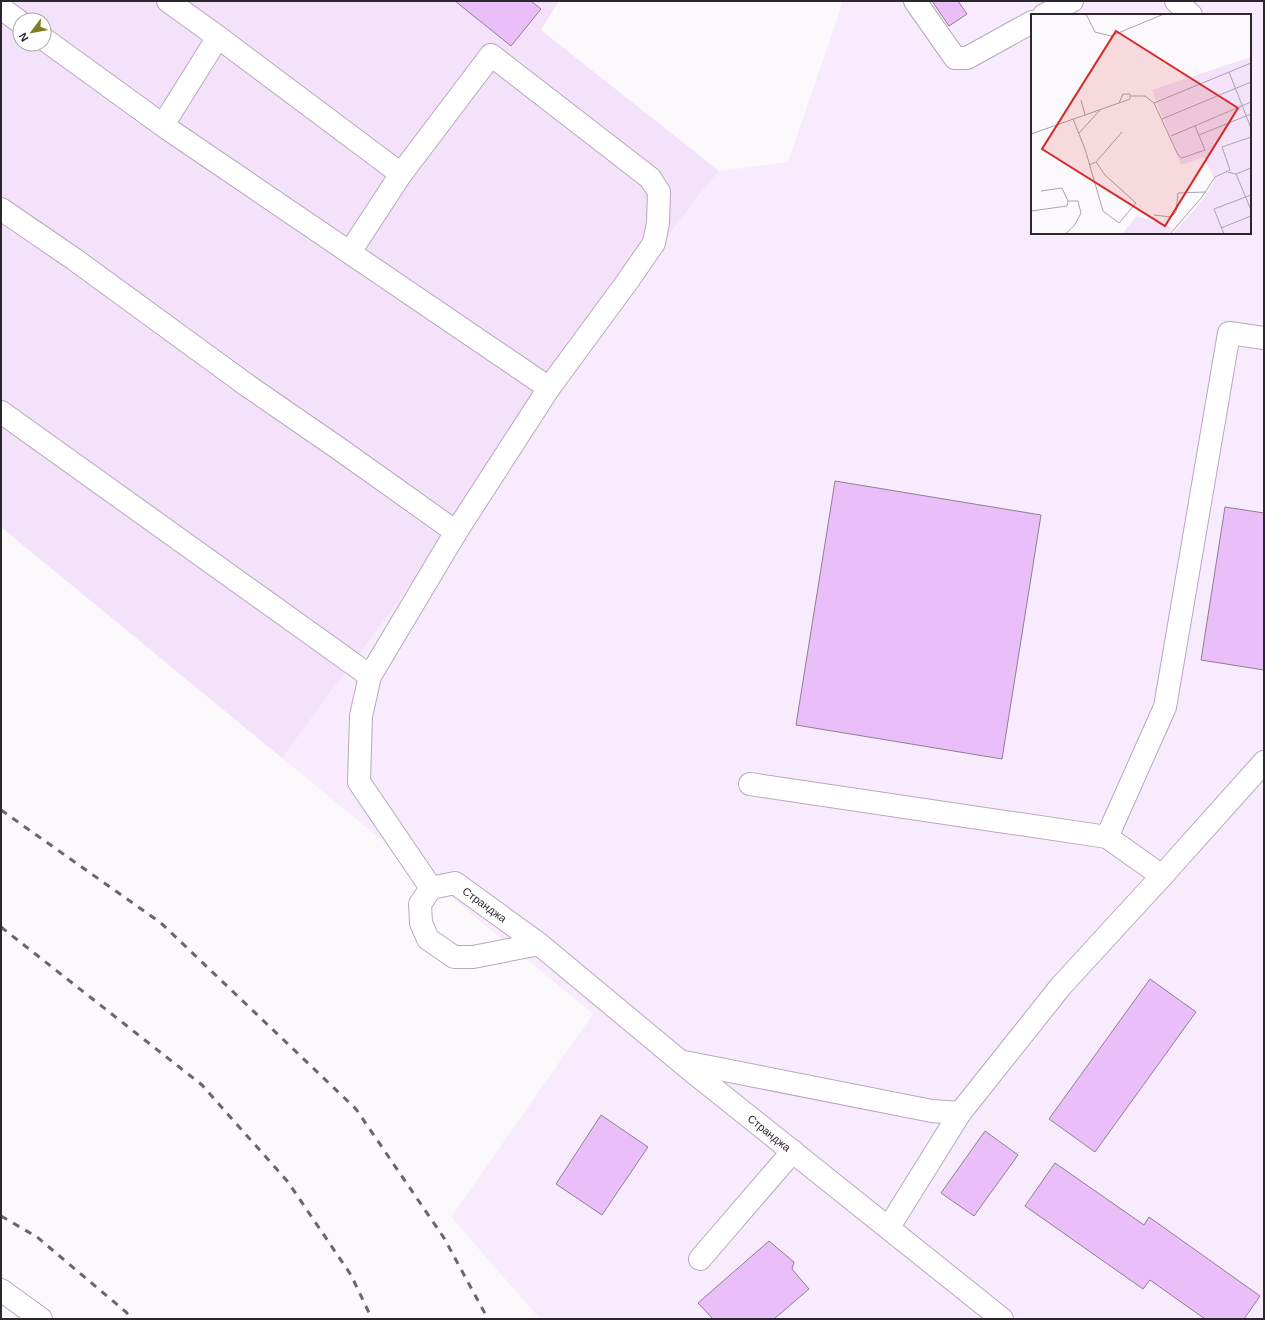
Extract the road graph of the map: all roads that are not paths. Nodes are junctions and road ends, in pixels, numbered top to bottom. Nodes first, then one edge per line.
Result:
1 (168, 1) edge
2 (915, 1) edge
3 (1072, 1) edge
4 (1176, 1) edge
5 (1, 8) edge
6 (1046, 14) edge
7 (1189, 14) edge
8 (12, 16) edge
9 (1031, 23) edge
10 (218, 37) junction
11 (52, 45) edge
12 (163, 125) junction
13 (401, 174) junction
14 (1, 209) edge
15 (350, 252) junction
16 (1264, 338) edge
17 (549, 388) junction
18 (1, 412) edge
19 (456, 532) junction
20 (370, 676) junction
21 (1264, 762) edge
22 (750, 784) dead end
23 (1107, 836) junction
24 (1162, 876) junction
25 (431, 888) junction
26 (539, 944) junction
27 (682, 1062) junction
28 (960, 1113) junction
29 (793, 1151) junction
30 (889, 1227) junction
31 (700, 1259) dead end
32 (1, 1290) edge
33 (41, 1319) edge
34 (1002, 1319) edge

1 - 10 street
2 - 9 street
3 - 6 street
4 - 7 street
5 - 8 street
10 - 12 street
10 - 13 street
11 - 12 street
12 - 15 street
13 - 15 street
13 - 17 street
14 - 19 street
15 - 17 street
16 - 23 street
17 - 19 street
18 - 20 street
19 - 20 street
20 - 25 street
21 - 24 street
22 - 23 street
23 - 24 street
24 - 28 street
25 - 26 street, Странджа
25 - 26 street
26 - 27 street, Странджа
27 - 28 street
27 - 29 street, Странджа
28 - 30 street
29 - 30 street, Странджа
29 - 31 street
30 - 34 street, Странджа
32 - 33 street

